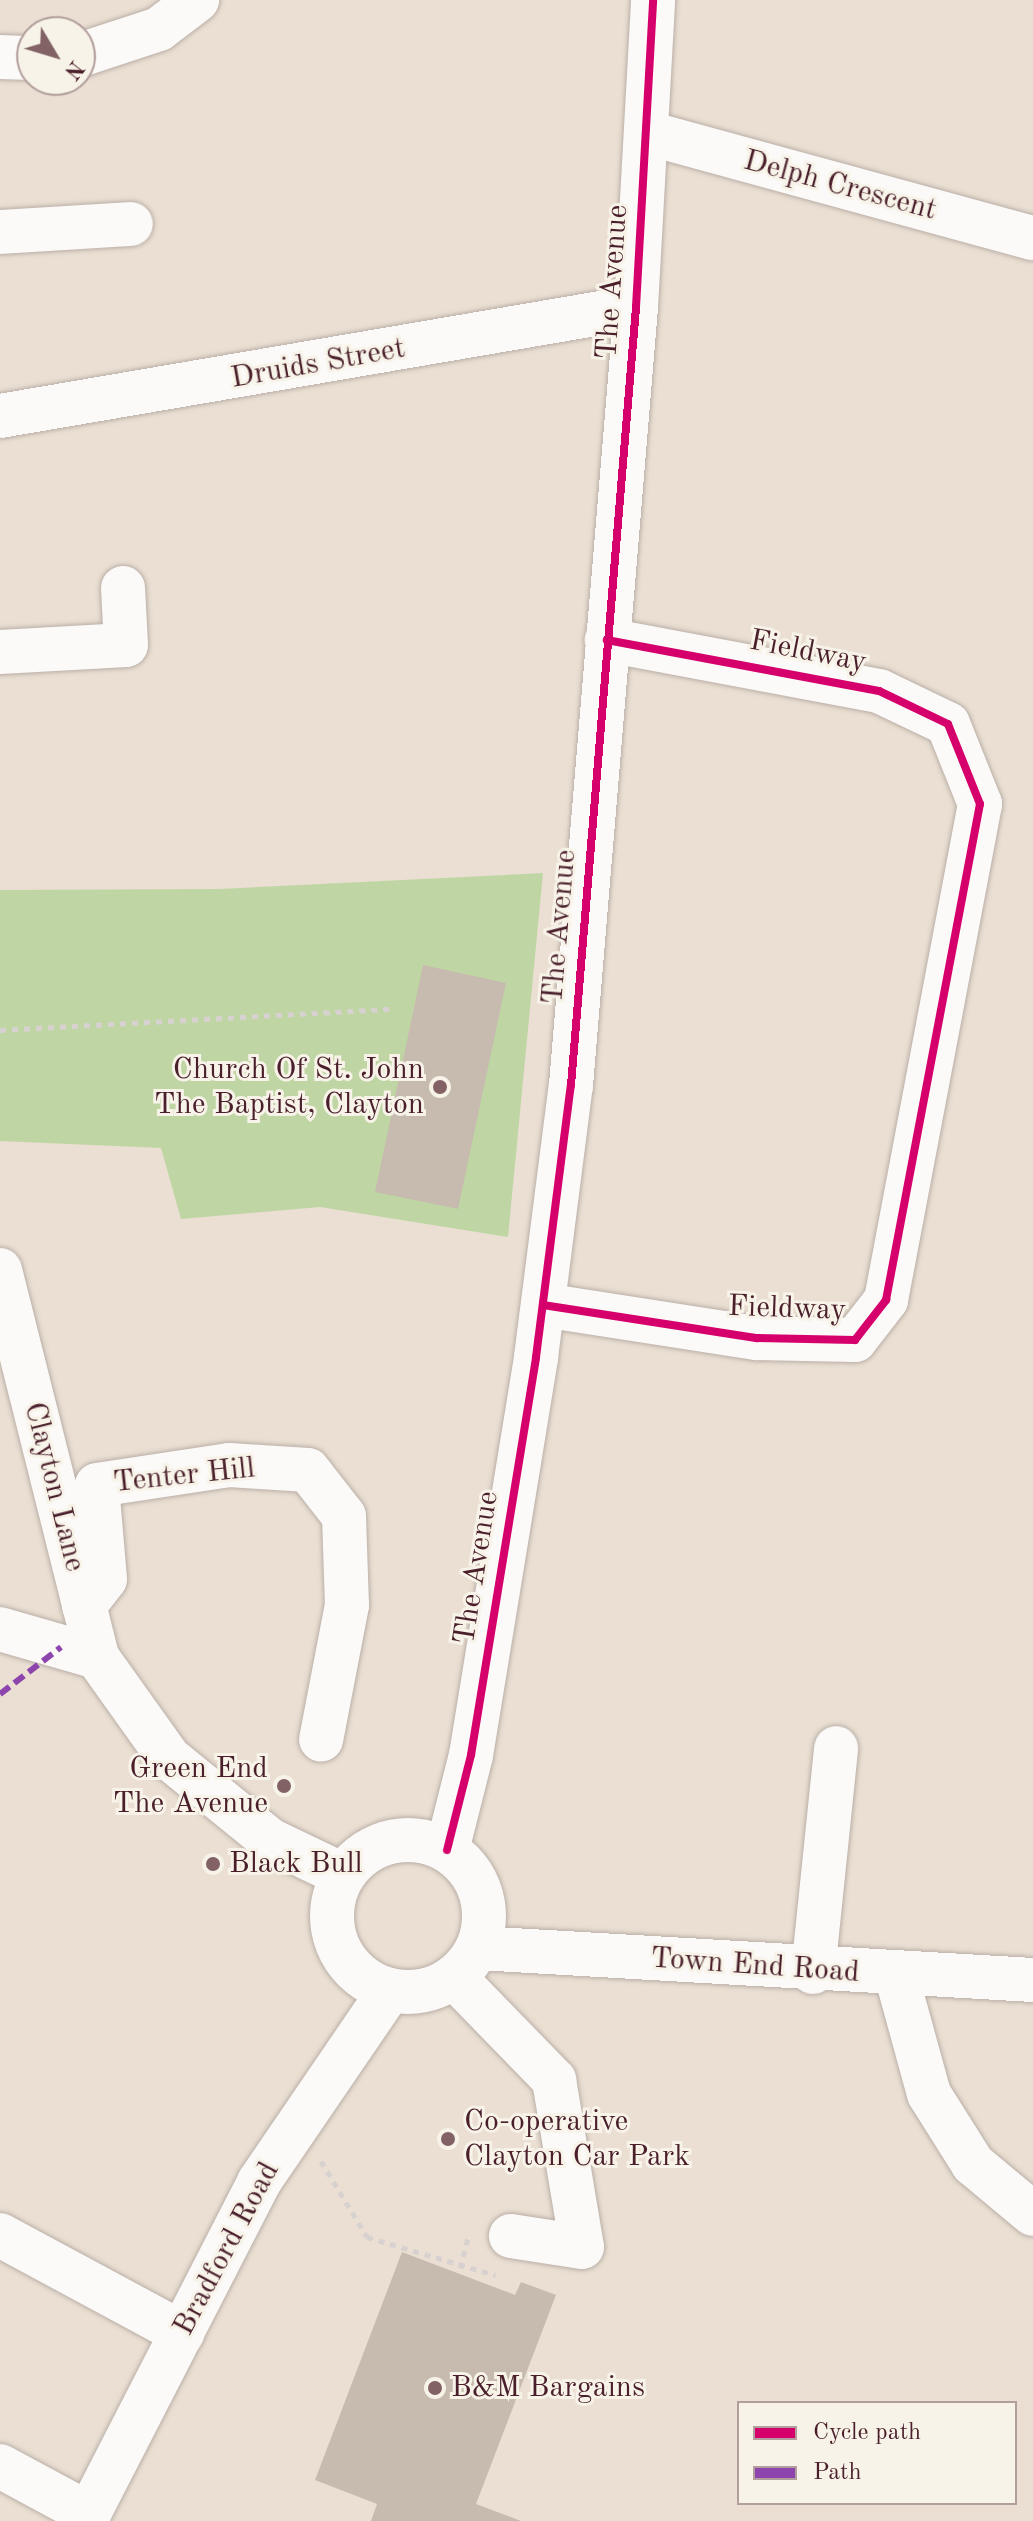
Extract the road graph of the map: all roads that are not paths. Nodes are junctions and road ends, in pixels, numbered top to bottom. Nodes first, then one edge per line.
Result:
1 (653, 0) edge
2 (194, 1) edge
3 (96, 50) edge
4 (648, 133) junction
5 (131, 224) dead end
6 (0, 232) edge
7 (1033, 238) edge
8 (636, 307) junction
9 (0, 416) edge
10 (123, 588) dead end
11 (607, 640) junction
12 (0, 652) edge
13 (0, 1270) edge
14 (543, 1305) junction
15 (84, 1606) junction
16 (0, 1629) edge
17 (97, 1657) junction
18 (321, 1740) dead end
19 (836, 1748) dead end
20 (447, 1850) junction
21 (343, 1875) junction
22 (466, 1962) junction
23 (1032, 1971) edge
24 (813, 1972) junction
25 (896, 1974) junction
26 (390, 1990) junction
27 (1033, 2214) edge
28 (0, 2235) edge
29 (498, 2247) road end
30 (182, 2333) junction
31 (0, 2466) edge
32 (87, 2518) edge

1 - 4 street, The Avenue
2 - 3 street
4 - 7 street, Delph Crescent
4 - 8 street, The Avenue
5 - 6 street
8 - 9 street, Druids Street
8 - 11 street, The Avenue
10 - 12 street
11 - 14 street, The Avenue
11 - 14 street, Fieldway
13 - 15 street, Clayton Lane
14 - 20 street, The Avenue
15 - 17 street, Clayton Lane
15 - 18 street, Tenter Hill
16 - 17 street
17 - 21 street
19 - 24 street
20 - 21 street
20 - 22 street
21 - 26 street
22 - 24 street, Town End Road
22 - 26 street
22 - 29 street
23 - 25 street, Town End Road
24 - 25 street, Town End Road
25 - 27 street
26 - 30 street, Bradford Road
28 - 30 street
30 - 32 street, Bradford Road
31 - 32 street

